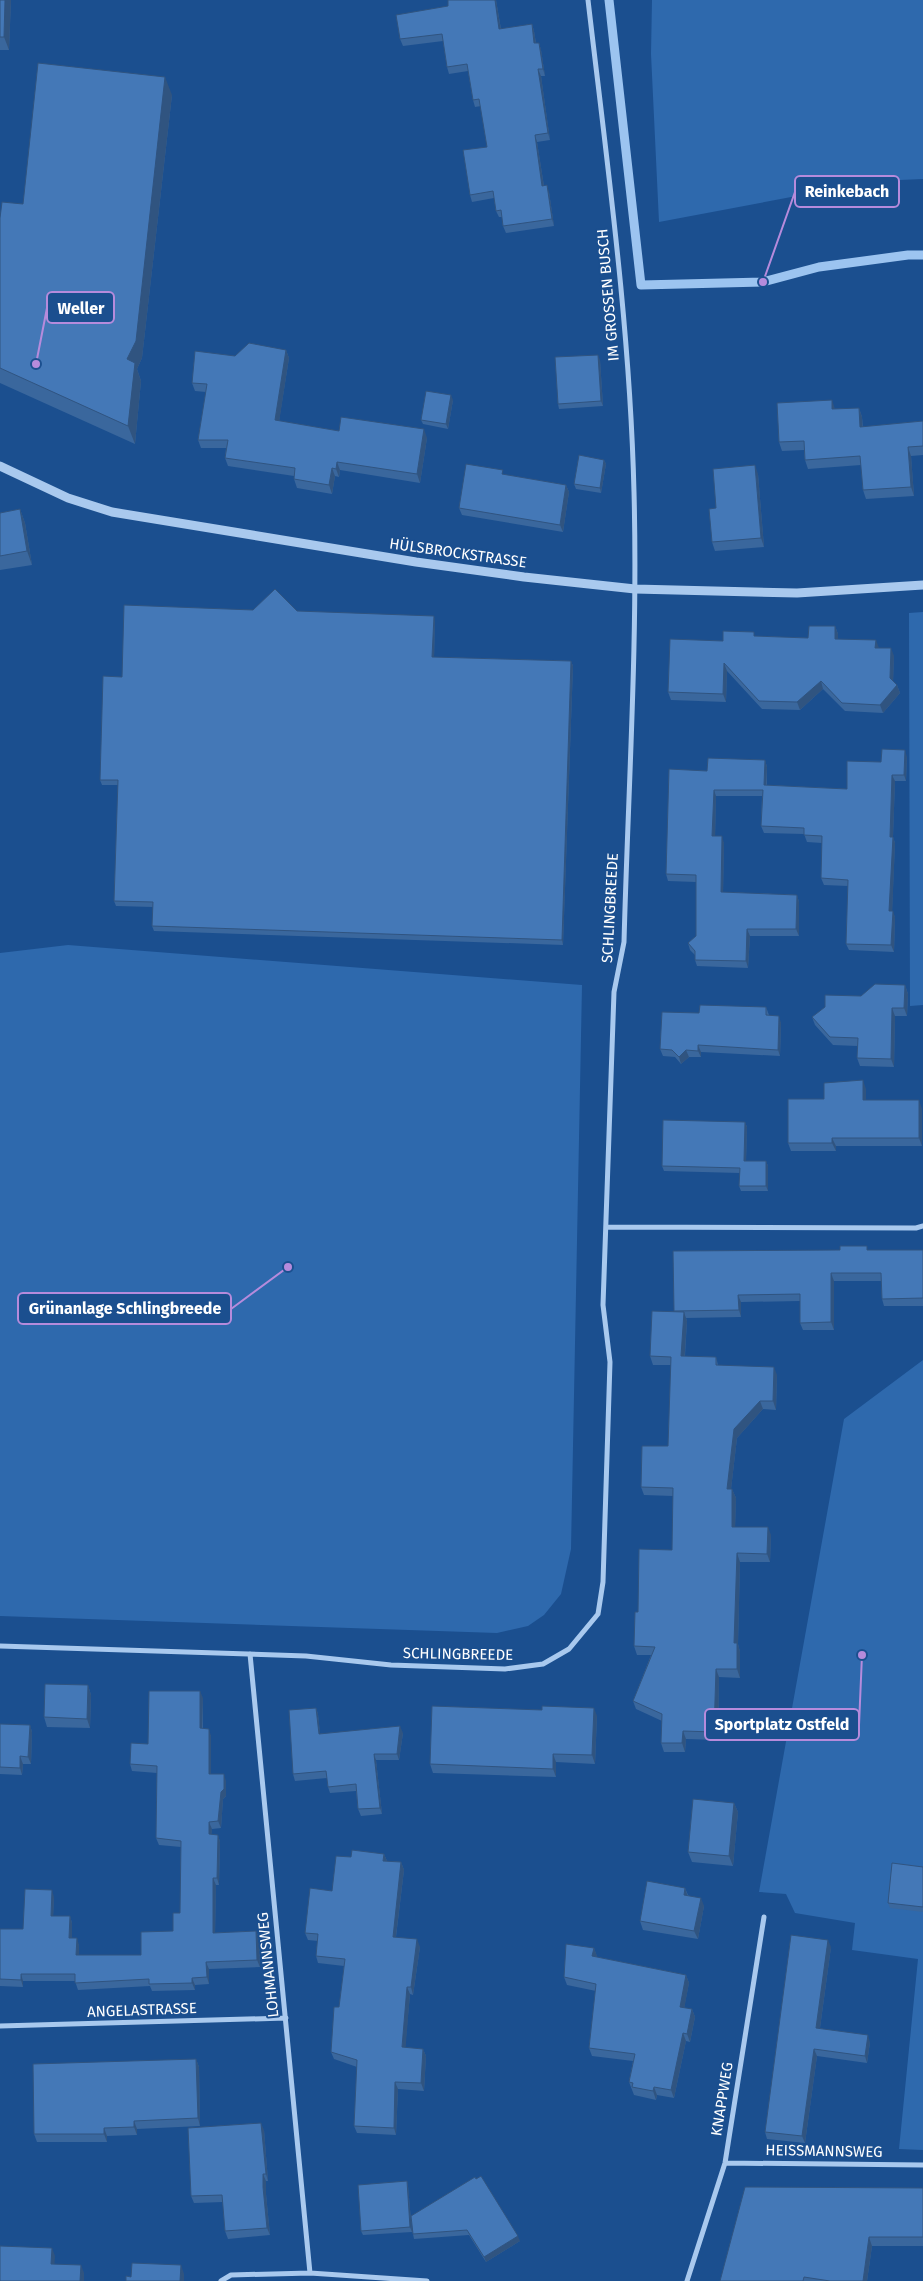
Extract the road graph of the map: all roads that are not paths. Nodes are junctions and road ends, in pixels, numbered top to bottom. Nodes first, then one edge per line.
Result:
1 (588, 0) edge
2 (0, 466) edge
3 (923, 585) edge
4 (635, 589) junction
5 (923, 1226) edge
6 (607, 1227) junction
7 (0, 1646) edge
8 (250, 1654) junction
9 (764, 1917) dead end
10 (286, 2018) junction
11 (0, 2026) edge
12 (725, 2163) junction
13 (923, 2165) edge
14 (310, 2273) junction
15 (221, 2281) edge
16 (427, 2281) edge
17 (687, 2281) edge

1 - 4 street, IM GROSSEN BUSCH
2 - 4 street, HÜLSBROCKSTRASSE
3 - 4 street, HÜLSBROCKSTRASSE
4 - 6 street, SCHLINGBREEDE
5 - 6 street
6 - 8 street, SCHLINGBREEDE
7 - 8 street, SCHLINGBREEDE
8 - 10 street, LOHMANNSWEG
9 - 12 street, KNAPPWEG
10 - 11 street, ANGELASTRASSE
10 - 14 street, LOHMANNSWEG
12 - 13 street, HEISSMANNSWEG
12 - 17 street, KNAPPWEG
14 - 15 street
14 - 16 street

